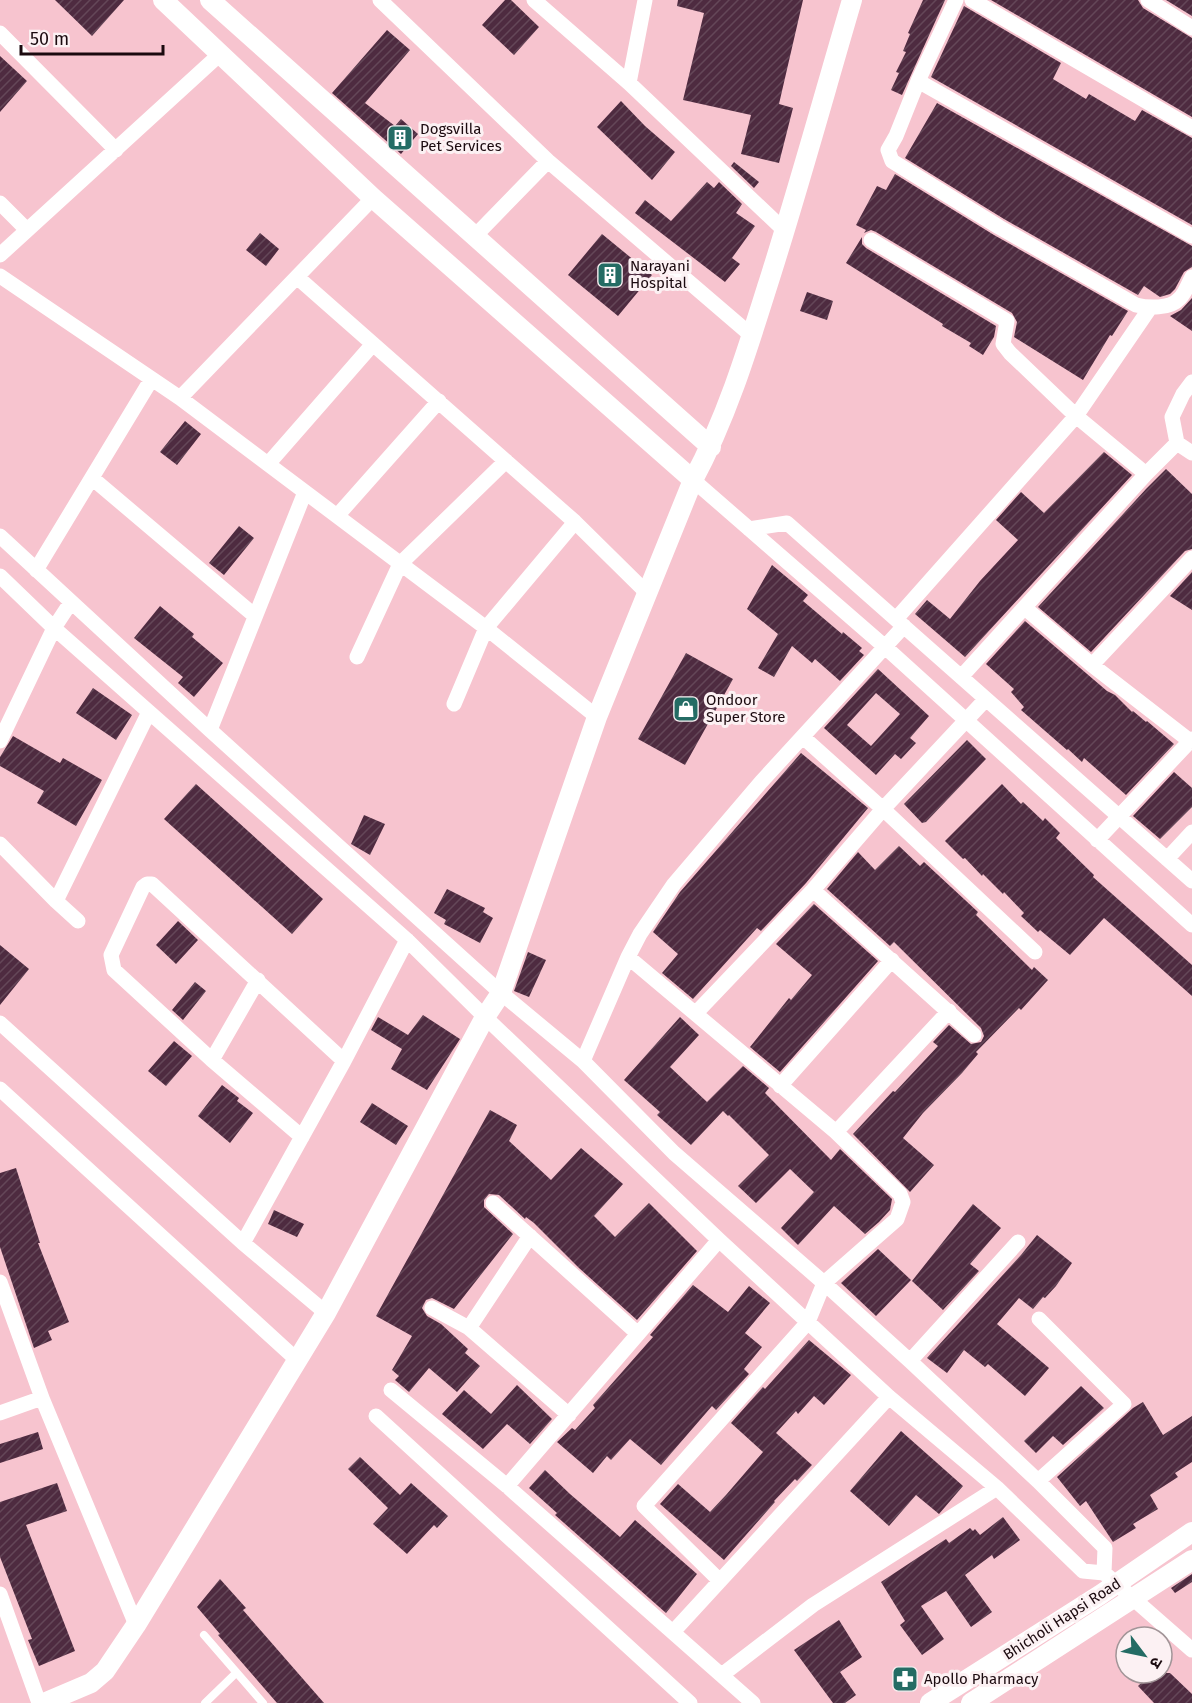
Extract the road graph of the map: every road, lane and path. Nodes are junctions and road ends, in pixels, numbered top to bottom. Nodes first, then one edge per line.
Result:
1 (163, 0) edge
2 (210, 0) edge
3 (380, 0) edge
4 (534, 0) edge
5 (645, 0) edge
6 (852, 0) edge
7 (956, 0) edge
8 (972, 0) edge
9 (1148, 0) edge
10 (1192, 28) edge
11 (0, 33) edge
12 (219, 55) junction
13 (918, 81) junction
14 (629, 83) junction
15 (1192, 128) edge
16 (116, 150) junction
17 (548, 160) junction
18 (373, 198) junction
19 (0, 203) edge
20 (27, 230) junction
21 (785, 231) junction
22 (1192, 236) edge
23 (474, 237) junction
24 (871, 240) dead end
25 (0, 255) edge
26 (0, 276) edge
27 (297, 277) junction
28 (1192, 278) edge
29 (1150, 308) junction
30 (752, 336) junction
31 (373, 344) junction
32 (151, 380) junction
33 (1192, 382) edge
34 (180, 398) junction
35 (439, 401) junction
36 (1076, 416) junction
37 (1177, 443) junction
38 (711, 447) junction
39 (1192, 453) edge
40 (506, 461) junction
41 (268, 464) junction
42 (1146, 474) junction
43 (92, 477) junction
44 (693, 480) junction
45 (305, 492) junction
46 (337, 516) junction
47 (575, 522) junction
48 (749, 529) junction
49 (0, 536) edge
50 (1192, 558) edge
51 (400, 564) junction
52 (36, 570) junction
53 (0, 576) edge
54 (647, 592) junction
55 (71, 602) junction
56 (1026, 608) junction
57 (255, 616) junction
58 (900, 623) junction
59 (54, 628) junction
60 (486, 628) junction
61 (884, 646) junction
62 (357, 657) dead end
63 (1092, 665) junction
64 (961, 677) junction
65 (986, 699) junction
66 (454, 704) dead end
67 (149, 712) junction
68 (597, 717) junction
69 (965, 721) junction
70 (210, 730) junction
71 (803, 737) junction
72 (1191, 740) edge
73 (0, 741) edge
74 (884, 809) junction
75 (1119, 816) junction
76 (1192, 832) edge
77 (1097, 840) junction
78 (0, 844) edge
79 (1167, 859) junction
80 (1192, 881) edge
81 (813, 890) junction
82 (56, 901) junction
83 (78, 921) dead end
84 (1192, 925) edge
85 (407, 940) junction
86 (1035, 952) dead end
87 (628, 957) junction
88 (892, 960) junction
89 (258, 980) junction
90 (501, 993) junction
91 (949, 1011) junction
92 (696, 1013) junction
93 (485, 1017) junction
94 (0, 1023) edge
95 (974, 1035) dead end
96 (212, 1060) junction
97 (344, 1061) junction
98 (583, 1061) junction
99 (780, 1086) junction
100 (0, 1089) edge
101 (836, 1132) junction
102 (302, 1137) junction
103 (493, 1203) dead end
104 (530, 1236) junction
105 (719, 1240) junction
106 (1018, 1242) dead end
107 (243, 1243) junction
108 (0, 1282) edge
109 (824, 1283) junction
110 (432, 1308) dead end
111 (326, 1312) junction
112 (1039, 1319) dead end
113 (808, 1322) junction
114 (469, 1328) junction
115 (637, 1333) junction
116 (297, 1360) junction
117 (910, 1361) junction
118 (392, 1390) dead end
119 (889, 1397) junction
120 (42, 1398) junction
121 (0, 1413) edge
122 (569, 1415) junction
123 (376, 1416) dead end
124 (1038, 1480) junction
125 (507, 1486) junction
126 (997, 1488) junction
127 (1192, 1532) edge
128 (1192, 1560) edge
129 (1110, 1579) junction
130 (720, 1581) junction
131 (0, 1594) edge
132 (1133, 1599) junction
133 (136, 1626) junction
134 (673, 1632) junction
135 (204, 1635) dead end
136 (1192, 1650) edge
137 (236, 1673) junction
138 (723, 1674) junction
139 (41, 1703) edge
140 (205, 1703) edge
141 (263, 1703) edge
142 (690, 1703) edge
143 (753, 1703) edge
144 (930, 1703) edge
145 (971, 1703) edge

1 - 12 street
2 - 23 street
3 - 17 street
4 - 14 street
5 - 14 street
6 - 21 street
7 - 13 street
8 - 15 street
9 - 10 street
11 - 16 street
12 - 16 street
12 - 18 street
13 - 22 street
13 - 29 street
14 - 21 street
16 - 20 street
17 - 23 street
17 - 30 street
18 - 27 street
18 - 44 street
19 - 20 street
20 - 25 street
21 - 30 street
23 - 38 street
24 - 36 street
26 - 32 street
27 - 31 street
27 - 34 street
28 - 29 street
29 - 36 street
30 - 38 street
31 - 35 street
31 - 41 street
32 - 34 street
32 - 43 street
33 - 37 street
34 - 41 street
35 - 40 street
35 - 46 street
36 - 42 street
36 - 58 street
37 - 39 street
37 - 42 street
38 - 44 street
40 - 47 street
40 - 51 street
41 - 45 street
42 - 56 street
43 - 52 street
43 - 57 street
44 - 48 street
44 - 54 street
45 - 46 street
45 - 57 street
46 - 51 street
47 - 54 street
47 - 60 street
48 - 58 street
48 - 61 street
49 - 52 street
50 - 63 street
51 - 60 street
51 - 62 street
52 - 55 street
53 - 59 street
54 - 68 street
55 - 59 street
55 - 70 street
56 - 63 street
56 - 64 street
57 - 70 street
58 - 61 street
58 - 64 street
59 - 67 street
59 - 73 street
60 - 66 street
60 - 68 street
61 - 69 street
61 - 71 street
63 - 72 street
64 - 65 street
65 - 69 street
65 - 75 street
67 - 82 street
67 - 85 street
68 - 90 street
69 - 74 street
69 - 77 street
70 - 90 street
71 - 74 street
71 - 87 street
72 - 75 street
74 - 81 street
74 - 86 street
75 - 77 street
75 - 79 street
76 - 79 street
77 - 84 street
78 - 82 street
79 - 80 street
81 - 88 street
81 - 92 street
82 - 83 street
85 - 93 street
85 - 97 street
87 - 92 street
87 - 98 street
88 - 91 street
88 - 99 street
89 - 96 street
89 - 96 street
89 - 97 street
90 - 93 street
90 - 98 street
91 - 95 street
91 - 101 street
92 - 99 street
93 - 105 street
93 - 111 street
94 - 107 street
96 - 102 street
97 - 102 street
98 - 109 street
99 - 101 street
100 - 116 street
101 - 109 street
102 - 107 street
103 - 104 street
104 - 114 street
104 - 115 street
105 - 113 street
105 - 115 street
106 - 117 street
107 - 111 street
108 - 120 street
109 - 113 street
109 - 117 street
110 - 114 street
111 - 116 street
112 - 124 street
113 - 119 street
113 - 130 street
114 - 122 street
115 - 122 street
116 - 133 street
117 - 124 street
118 - 125 street
119 - 126 street
119 - 130 street
120 - 121 street
120 - 133 street
122 - 125 street
123 - 142 street
124 - 129 street
125 - 134 street
126 - 129 street
126 - 138 street
127 - 129 street, Bhicholi Hapsi Road
128 - 132 street
129 - 132 street
129 - 144 street, Bhicholi Hapsi Road
130 - 134 street
131 - 139 street
132 - 136 street
132 - 145 street
133 - 139 street
134 - 138 street
135 - 137 lane
137 - 140 lane
137 - 141 lane
138 - 143 street

